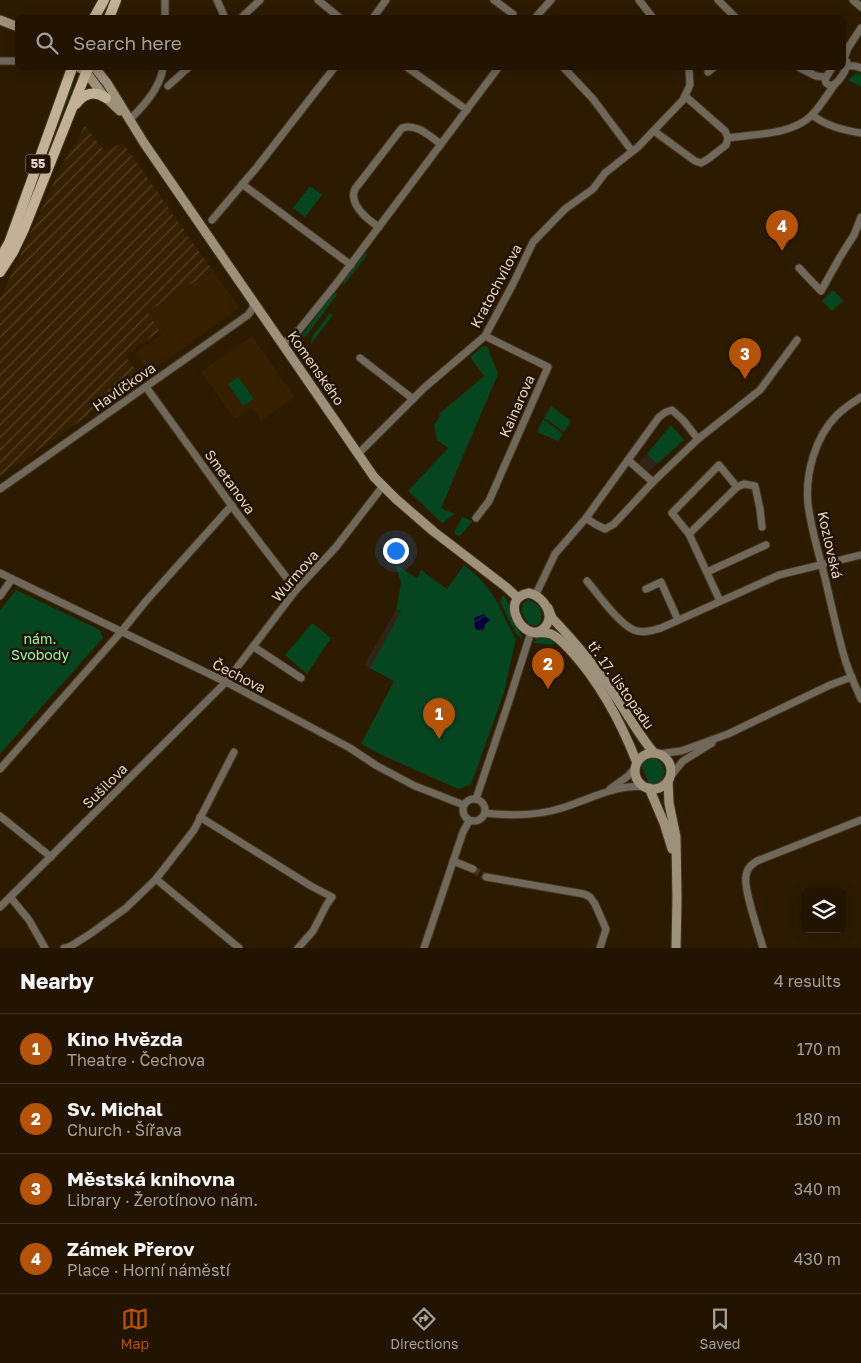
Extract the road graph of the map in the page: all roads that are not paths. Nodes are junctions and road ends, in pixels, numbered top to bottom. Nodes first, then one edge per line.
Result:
1 (104, 0) edge
2 (116, 0) edge
3 (165, 0) edge
4 (216, 0) edge
5 (260, 0) edge
6 (318, 0) edge
7 (386, 0) edge
8 (494, 0) edge
9 (551, 0) edge
10 (639, 0) edge
11 (718, 0) edge
12 (853, 0) edge
13 (861, 7) edge
14 (513, 14) dead end
15 (96, 15) edge
16 (109, 15) edge
17 (165, 15) edge
18 (223, 15) edge
19 (244, 15) edge
20 (336, 15) edge
21 (375, 15) edge
22 (538, 15) edge
23 (651, 15) edge
24 (733, 15) edge
25 (0, 20) edge
26 (15, 27) edge
27 (861, 28) edge
28 (846, 54) edge
29 (0, 61) edge
30 (15, 61) edge
31 (846, 61) edge
32 (848, 66) junction
33 (861, 68) edge
34 (846, 69) edge
35 (71, 70) edge
36 (87, 70) edge
37 (88, 70) edge
38 (88, 70) edge
39 (162, 70) edge
40 (186, 70) edge
41 (332, 70) edge
42 (411, 70) edge
43 (497, 70) edge
44 (566, 70) edge
45 (689, 70) edge
46 (804, 70) edge
47 (830, 70) edge
48 (845, 70) edge
49 (825, 77) junction
50 (835, 84) junction
51 (168, 86) dead end
52 (685, 96) junction
53 (106, 98) junction
54 (467, 110) junction
55 (70, 113) junction
56 (812, 115) junction
57 (129, 120) junction
58 (654, 131) junction
59 (861, 133) edge
60 (728, 138) junction
61 (441, 144) junction
62 (632, 151) junction
63 (242, 184) junction
64 (861, 217) edge
65 (212, 220) dead end
66 (379, 227) junction
67 (0, 259) edge
68 (351, 265) junction
69 (799, 268) dead end
70 (0, 272) edge
71 (253, 300) junction
72 (485, 336) junction
73 (797, 340) dead end
74 (283, 344) junction
75 (360, 358) dead end
76 (146, 387) junction
77 (861, 397) edge
78 (413, 399) junction
79 (698, 439) junction
80 (358, 454) junction
81 (628, 460) junction
82 (652, 482) junction
83 (383, 486) junction
84 (737, 487) junction
85 (0, 489) edge
86 (232, 505) junction
87 (476, 518) dead end
88 (586, 518) junction
89 (762, 527) dead end
90 (689, 534) junction
91 (766, 545) dead end
92 (861, 555) edge
93 (822, 565) junction
94 (707, 572) junction
95 (0, 573) edge
96 (12, 579) junction
97 (587, 581) dead end
98 (646, 589) dead end
99 (296, 590) junction
100 (536, 594) junction
101 (0, 596) edge
102 (518, 598) junction
103 (720, 601) junction
104 (548, 608) junction
105 (678, 620) junction
106 (121, 632) junction
107 (533, 632) junction
108 (254, 647) junction
109 (852, 677) junction
110 (302, 678) dead end
111 (226, 682) junction
112 (861, 699) edge
113 (728, 734) junction
114 (234, 752) dead end
115 (656, 754) junction
116 (637, 765) junction
117 (0, 769) edge
118 (669, 779) junction
119 (647, 787) junction
120 (604, 793) junction
121 (476, 799) junction
122 (464, 805) junction
123 (485, 813) junction
124 (0, 816) edge
125 (200, 817) junction
126 (861, 820) edge
127 (469, 821) junction
128 (51, 857) junction
129 (453, 861) junction
130 (473, 869) tunnel mouth
131 (486, 877) tunnel mouth
132 (677, 877) junction
133 (156, 879) junction
134 (10, 898) junction
135 (0, 907) edge
136 (45, 948) edge
137 (64, 948) edge
138 (239, 948) edge
139 (298, 948) edge
140 (424, 948) edge
141 (600, 948) edge
142 (676, 948) edge
143 (763, 948) edge

1 - 15 main road
2 - 16 main road
3 - 17 street
4 - 18 street
5 - 19 street
6 - 20 street
7 - 21 street
8 - 14 street
9 - 22 street
10 - 23 street
11 - 24 street
12 - 13 street
25 - 26 main road
27 - 28 street
29 - 30 street
31 - 32 street
32 - 33 street
32 - 34 street
35 - 67 main road, 55
36 - 55 main road, 55
37 - 57 main road, Komenského
38 - 53 main road, Komenského
39 - 57 street
40 - 51 street
41 - 63 street
42 - 54 street
43 - 54 street
44 - 62 street
45 - 52 street
46 - 49 street
47 - 49 street
48 - 50 street
49 - 50 street
50 - 56 street
52 - 58 street, Kratochvílova
52 - 60 street
53 - 55 main road
53 - 57 main road, Komenského
54 - 61 street
55 - 70 main road, 55
56 - 59 street
56 - 60 street
57 - 71 main road, Komenského
58 - 60 street
58 - 62 street, Kratochvílova
61 - 66 street
61 - 66 street
62 - 72 street, Kratochvílova
63 - 65 street
63 - 68 street
64 - 69 street
66 - 68 street
68 - 74 street
71 - 74 main road, Komenského
71 - 76 street, Havlíčkova
72 - 78 street, Kratochvílova
72 - 87 street, Kainarova
73 - 79 street
74 - 80 main road, Komenského
75 - 78 street
76 - 85 street, Havlíčkova
76 - 86 street, Smetanova
77 - 93 street, Kozlovská
78 - 80 street, Kratochvílova
79 - 81 street
79 - 82 street
80 - 83 main road, Komenského
81 - 82 street
81 - 88 street
82 - 88 street
83 - 99 street, Wurmova
83 - 102 main road, Komenského
84 - 89 street
84 - 90 street
84 - 90 street
86 - 99 street, Smetanova
86 - 106 street
88 - 100 street
90 - 94 street
91 - 94 street
92 - 93 street
93 - 103 street
93 - 109 street, Kozlovská
94 - 103 street
95 - 96 street, Čechova
96 - 101 street
96 - 106 street, Čechova
97 - 105 street
98 - 105 street
99 - 108 street, Wurmova
100 - 102 main road
100 - 104 main road
102 - 107 main road
103 - 105 street
104 - 107 main road
104 - 115 main road, tř. 17. listopadu
106 - 111 street, Čechova
106 - 117 street
107 - 116 main road, tř. 17. listopadu
107 - 121 street
108 - 110 street
108 - 111 street, Wurmova
109 - 112 street, Kozlovská
109 - 113 street
111 - 122 street, Čechova
111 - 128 street, Sušilova
113 - 115 street
113 - 118 street
114 - 125 street
115 - 116 main road
115 - 118 main road, tř. 17. listopadu
116 - 119 main road, tř. 17. listopadu
116 - 120 street
118 - 119 main road
118 - 132 main road, tř. 17. listopadu
119 - 120 street
119 - 132 main road, tř. 17. listopadu
120 - 123 street
121 - 122 street
121 - 123 street
122 - 127 street
123 - 127 street
124 - 128 street
125 - 133 street
125 - 139 street
126 - 143 street
127 - 129 street
128 - 134 street, Sušilova
129 - 130 street
129 - 140 street
131 - 141 street
132 - 142 main road, tř. 17. listopadu
133 - 137 street
133 - 138 street
134 - 135 street, Sušilova
134 - 136 street

